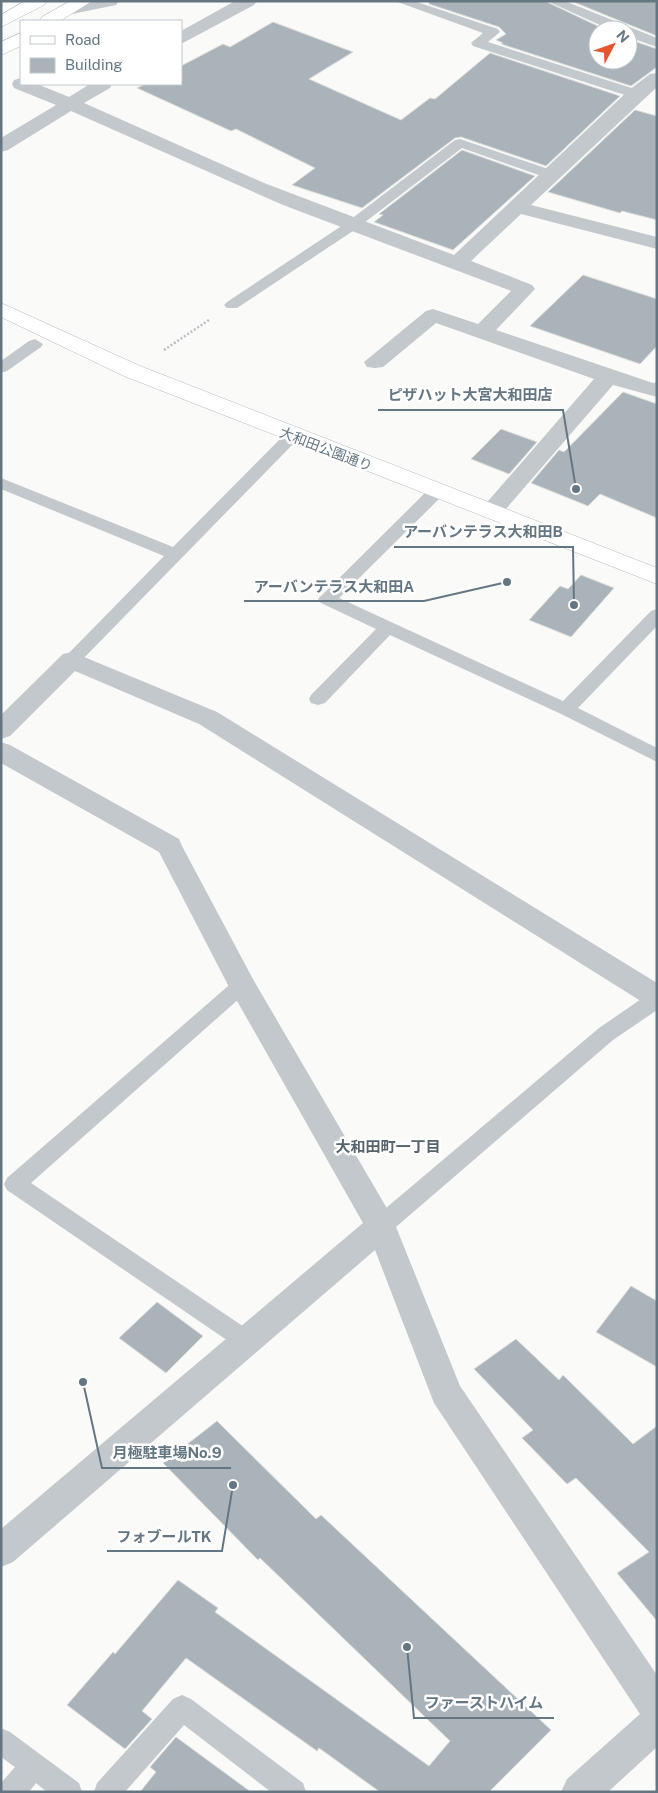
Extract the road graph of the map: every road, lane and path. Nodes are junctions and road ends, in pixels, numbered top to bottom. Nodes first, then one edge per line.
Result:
1 (38, 1) edge
2 (110, 1) edge
3 (248, 1) edge
4 (401, 1) edge
5 (553, 1) edge
6 (75, 5) edge
7 (50, 20) edge
8 (598, 20) edge
9 (1, 22) edge
10 (638, 36) edge
11 (182, 38) edge
12 (20, 39) edge
13 (657, 43) edge
14 (1, 50) edge
15 (1, 76) edge
16 (657, 78) edge
17 (20, 84) edge
18 (24, 85) edge
19 (101, 85) edge
20 (636, 94) junction
21 (70, 103) junction
22 (1, 146) edge
23 (552, 175) junction
24 (517, 207) junction
25 (351, 226) junction
26 (657, 243) edge
27 (458, 263) junction
28 (232, 305) joint
29 (1, 309) edge
30 (482, 332) junction
31 (35, 344) dead end
32 (375, 362) dead end
33 (1, 368) edge
34 (132, 371) junction
35 (608, 376) junction
36 (657, 389) edge
37 (292, 436) junction
38 (1, 483) edge
39 (437, 491) junction
40 (491, 512) junction
41 (175, 554) junction
42 (657, 577) edge
43 (657, 615) edge
44 (388, 627) junction
45 (72, 660) junction
46 (318, 699) dead end
47 (566, 709) junction
48 (1, 730) edge
49 (1, 751) edge
50 (657, 756) edge
51 (242, 985) junction
52 (657, 998) edge
53 (381, 1226) junction
54 (245, 1340) junction
55 (2, 1552) edge
56 (657, 1707) edge
57 (657, 1723) edge
58 (1, 1741) edge
59 (34, 1765) junction
60 (12, 1792) edge
61 (69, 1792) edge
62 (107, 1792) edge
63 (293, 1792) edge
64 (580, 1792) edge

1 - 9 street
2 - 6 street
3 - 11 street
4 - 20 lane
5 - 8 lane
6 - 7 street
10 - 13 lane
12 - 14 street
15 - 17 street
16 - 20 street
18 - 21 street
19 - 21 street
20 - 23 street
21 - 22 street
21 - 25 street
23 - 24 street
23 - 25 lane
24 - 26 street
24 - 27 street
25 - 27 street
25 - 28 lane
27 - 30 street
28 - 34 path
29 - 34 street, 大和田公園通り
30 - 32 street
30 - 35 street
31 - 33 lane
34 - 37 street, 大和田公園通り
35 - 36 street
35 - 40 street
37 - 39 street, 大和田公園通り
37 - 41 lane
38 - 41 lane
39 - 40 street, 大和田公園通り
39 - 44 lane
40 - 42 street, 大和田公園通り
41 - 45 lane
43 - 47 lane
44 - 46 lane
44 - 47 lane
45 - 48 street
45 - 52 street
47 - 50 lane
49 - 51 street
51 - 53 street
51 - 54 lane
52 - 53 lane
53 - 54 street
53 - 56 street
54 - 55 street
57 - 64 street
58 - 59 lane
59 - 60 lane
59 - 61 lane
62 - 63 lane

